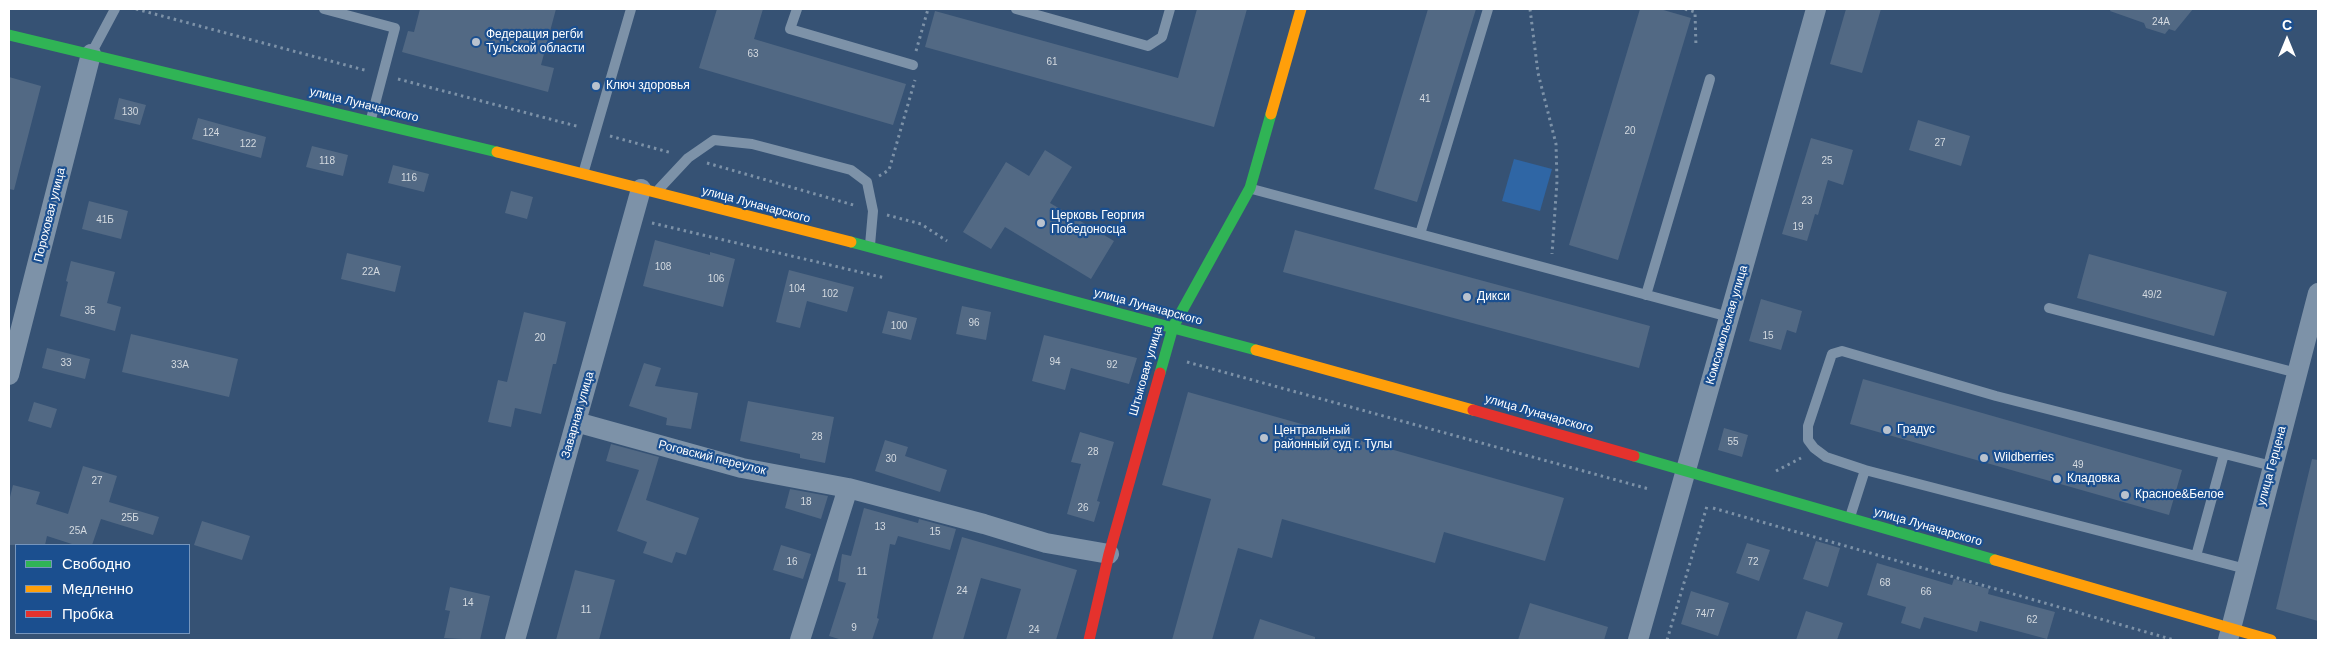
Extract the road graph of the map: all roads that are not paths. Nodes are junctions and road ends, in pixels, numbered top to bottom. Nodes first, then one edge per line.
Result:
1 (115, 9) edge
2 (324, 9) edge
3 (630, 9) edge
4 (796, 9) edge
5 (1016, 9) edge
6 (1170, 9) edge
7 (1301, 9) edge
8 (1488, 9) edge
9 (1816, 9) edge
10 (9, 35) edge
11 (91, 54) junction
12 (913, 65) road end
13 (1710, 79) dead end
14 (370, 120) junction
15 (583, 174) junction
16 (1250, 188) junction
17 (648, 191) junction
18 (1420, 234) junction
19 (870, 248) junction
20 (2318, 293) edge
21 (1646, 295) junction
22 (2049, 308) dead end
23 (1729, 317) junction
24 (1173, 327) junction
25 (2297, 373) junction
26 (9, 375) edge
27 (576, 422) junction
28 (2224, 454) junction
29 (2272, 466) junction
30 (1686, 470) junction
31 (1865, 470) junction
32 (848, 488) junction
33 (1850, 518) junction
34 (1109, 554) junction
35 (2196, 556) junction
36 (2246, 569) junction
37 (2229, 635) edge
38 (515, 640) edge
39 (800, 640) edge
40 (1089, 640) edge
41 (1638, 640) edge
42 (2271, 640) edge

1 - 11 lane
2 - 14 lane
3 - 15 lane
4 - 12 lane
5 - 6 lane
7 - 16 main road, Штыковая улица
8 - 18 lane
9 - 23 street, Комсомольская улица
10 - 11 main road, улица Луначарского
11 - 14 main road, улица Луначарского
11 - 26 street, Пороховая улица
13 - 21 lane
14 - 15 main road, улица Луначарского
15 - 17 main road, улица Луначарского
16 - 18 lane
16 - 24 main road, Штыковая улица
17 - 19 main road, улица Луначарского
17 - 19 lane
17 - 27 street, Заварная улица
18 - 21 lane
19 - 24 main road, улица Луначарского
20 - 25 street, улица Герцена
21 - 23 lane
22 - 25 lane
23 - 30 street, Комсомольская улица
24 - 30 main road, улица Луначарского
24 - 34 main road, Штыковая улица
25 - 29 street, улица Герцена
27 - 32 street, Роговский переулок
27 - 38 street, Заварная улица
28 - 29 lane
28 - 31 lane
28 - 35 lane
29 - 36 street, улица Герцена
30 - 33 main road, улица Луначарского
30 - 41 street, Комсомольская улица
31 - 33 lane
31 - 35 lane
32 - 34 street, Роговский переулок
32 - 39 street
33 - 37 main road, улица Луначарского
34 - 40 main road, Штыковая улица
35 - 36 lane
36 - 37 street, улица Герцена
37 - 42 main road, улица Луначарского

